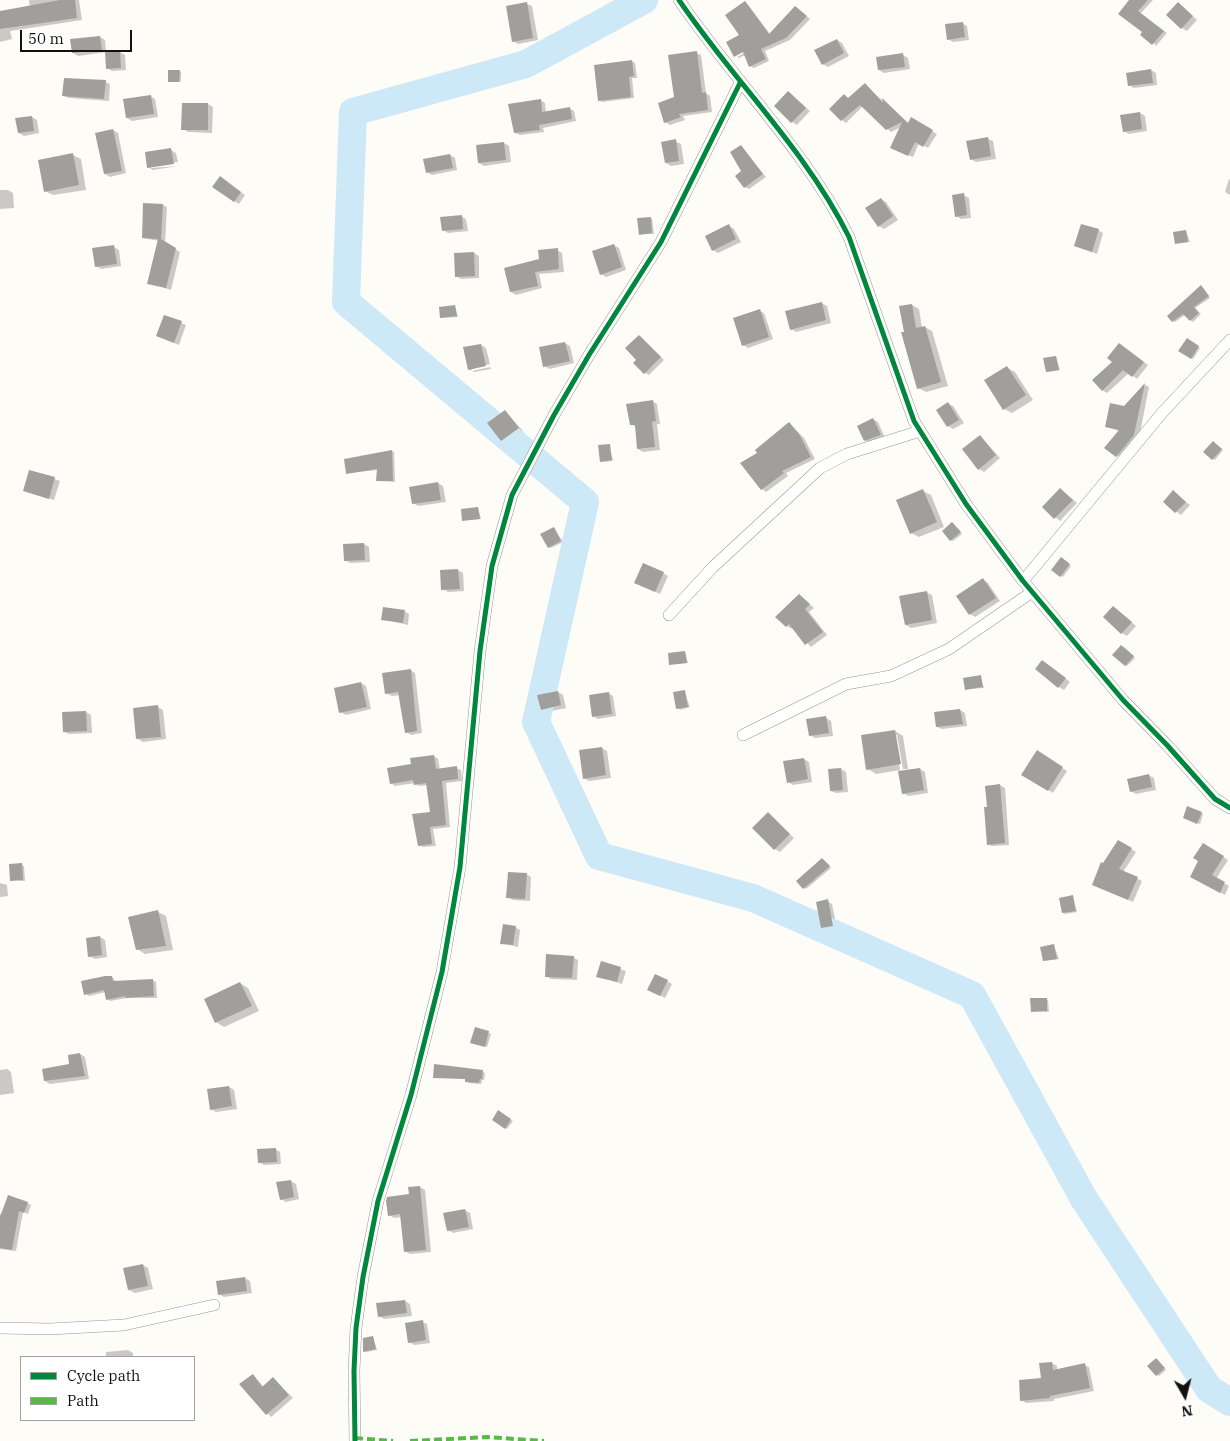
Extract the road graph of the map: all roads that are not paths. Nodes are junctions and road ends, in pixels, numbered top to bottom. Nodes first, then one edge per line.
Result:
1 (679, 0) edge
2 (740, 83) junction
3 (1230, 340) edge
4 (920, 431) junction
5 (1023, 581) junction
6 (1032, 592) junction
7 (669, 615) dead end
8 (743, 735) dead end
9 (1230, 808) edge
10 (214, 1305) dead end
11 (0, 1328) edge
12 (355, 1441) edge

1 - 2 street
2 - 4 street
2 - 12 street
3 - 5 street
4 - 5 street
4 - 7 street
5 - 6 street
6 - 8 street
6 - 9 street
10 - 11 street

